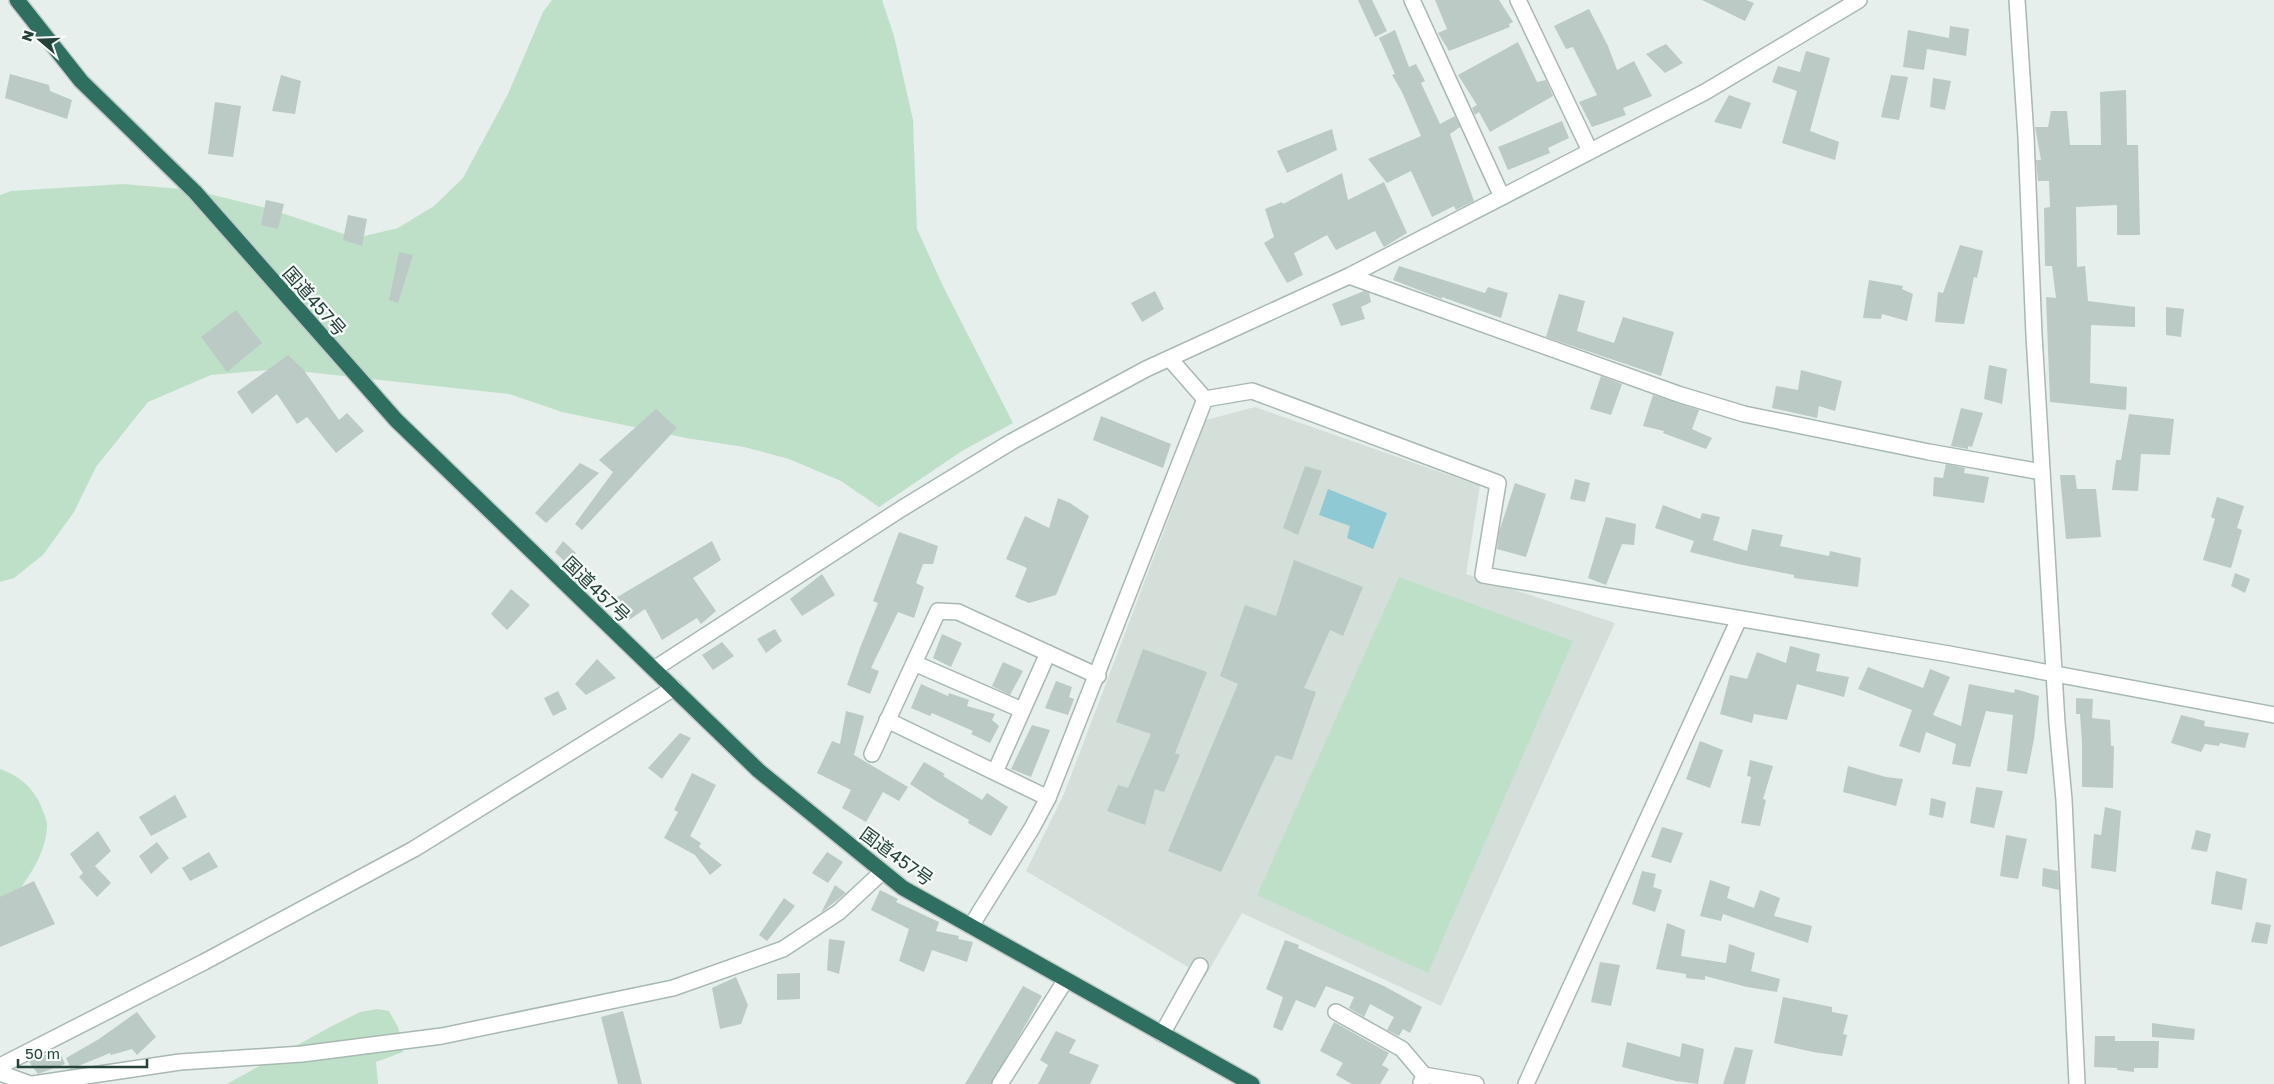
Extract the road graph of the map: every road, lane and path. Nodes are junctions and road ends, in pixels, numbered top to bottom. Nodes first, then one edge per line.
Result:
1 (17, 0) edge
2 (1412, 0) edge
3 (1518, 0) edge
4 (1858, 0) edge
5 (2017, 0) edge
6 (1590, 151) junction
7 (1502, 197) junction
8 (1349, 276) junction
9 (1170, 359) junction
10 (1205, 399) junction
11 (2042, 472) junction
12 (1739, 619) junction
13 (1048, 653) junction
14 (914, 663) junction
15 (654, 669) junction
16 (2055, 675) junction
17 (1098, 676) junction
18 (674, 688) junction
19 (1022, 710) junction
20 (2274, 716) edge
21 (887, 720) junction
22 (872, 754) dead end
23 (995, 772) junction
24 (1048, 798) junction
25 (882, 872) junction
26 (971, 926) junction
27 (1200, 966) dead end
28 (1065, 981) junction
29 (1336, 1012) dead end
30 (1162, 1034) junction
31 (0, 1066) edge
32 (0, 1073) edge
33 (1422, 1079) edge
34 (32, 1084) edge
35 (1000, 1084) edge
36 (1252, 1084) edge
37 (1476, 1084) edge
38 (1526, 1084) edge
39 (2077, 1084) edge

1 - 15 highway, 国道457号
2 - 7 street
3 - 6 street
4 - 6 street
5 - 11 street
6 - 7 street
7 - 8 street
8 - 9 street
8 - 11 street
9 - 10 street
9 - 15 street
10 - 12 street
10 - 17 street
11 - 16 street
12 - 16 street
12 - 38 street
13 - 14 street
13 - 17 street
13 - 19 street
14 - 19 street
14 - 21 street
15 - 18 highway, 国道457号
16 - 20 street
16 - 39 street
17 - 24 street
18 - 25 highway, 国道457号
18 - 31 street
19 - 23 street
21 - 22 street
21 - 23 street
23 - 24 street
24 - 26 street
25 - 26 highway, 国道457号
25 - 34 street
26 - 28 highway, 国道457号
27 - 30 street
28 - 30 highway, 国道457号
28 - 35 street
29 - 33 street
30 - 36 highway, 国道457号
32 - 34 street
33 - 37 street

